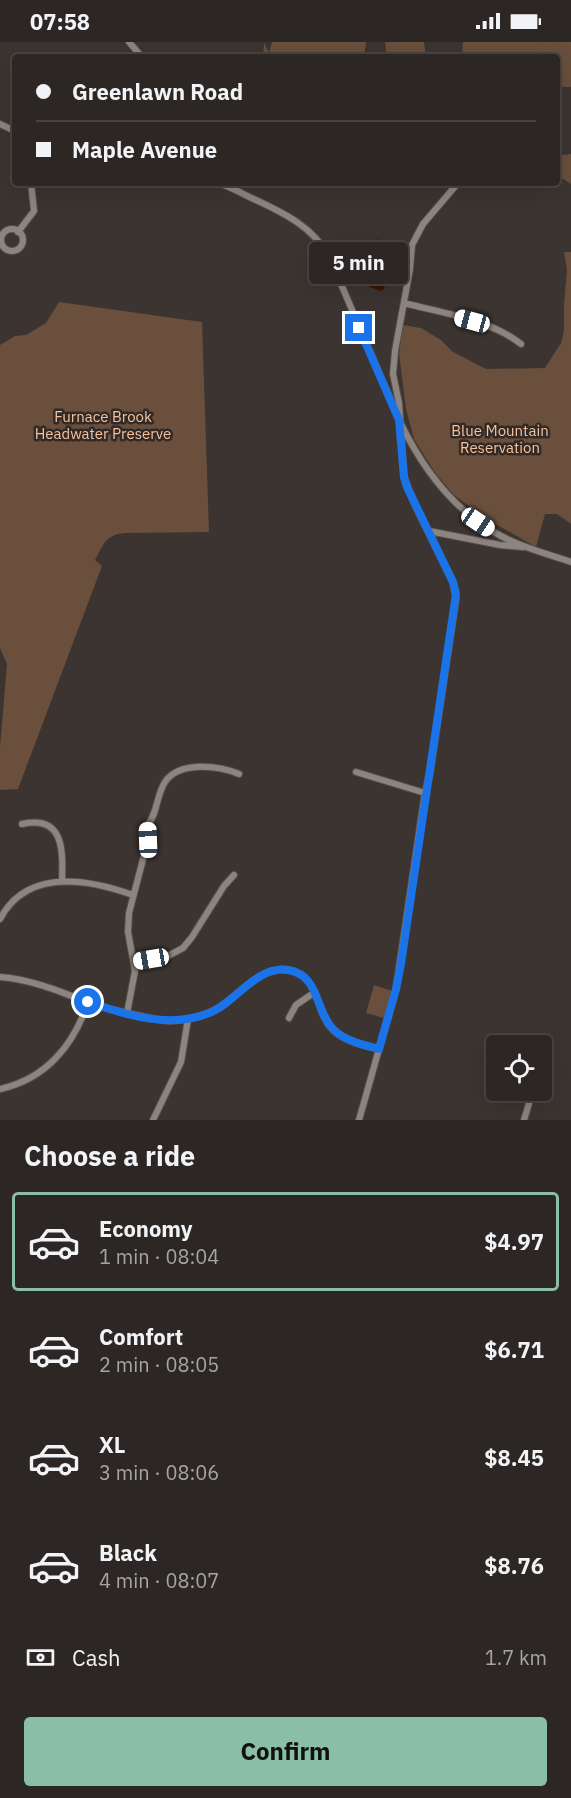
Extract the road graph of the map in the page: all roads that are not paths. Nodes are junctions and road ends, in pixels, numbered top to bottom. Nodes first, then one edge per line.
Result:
1 (129, 42) edge
2 (139, 54) edge
3 (31, 186) edge
4 (225, 186) edge
5 (455, 186) edge
6 (18, 232) dead end
7 (404, 303) junction
8 (521, 344) dead end
9 (399, 420) junction
10 (429, 531) junction
11 (523, 546) junction
12 (571, 562) edge
13 (356, 772) dead end
14 (239, 774) dead end
15 (425, 792) junction
16 (22, 824) dead end
17 (234, 874) dead end
18 (62, 881) junction
19 (133, 895) junction
20 (0, 919) edge
21 (134, 962) junction
22 (0, 977) edge
23 (315, 992) junction
24 (88, 1002) junction
25 (127, 1013) junction
26 (288, 1017) dead end
27 (188, 1019) junction
28 (379, 1049) junction
29 (0, 1089) edge
30 (530, 1101) edge
31 (153, 1120) edge
32 (359, 1120) edge
33 (524, 1120) edge

1 - 2 street
3 - 6 street
4 - 9 street
5 - 7 street
7 - 8 street
7 - 9 street
9 - 10 street
9 - 11 street
10 - 11 street
10 - 15 street
11 - 12 street
13 - 15 street
14 - 19 street
15 - 28 street
16 - 18 street
17 - 21 street
18 - 19 street
18 - 20 street
19 - 21 street
21 - 25 street
22 - 24 street
23 - 26 street
23 - 27 street
23 - 28 street
24 - 25 street
24 - 29 street
25 - 27 street
27 - 31 street
28 - 32 street
30 - 33 street

